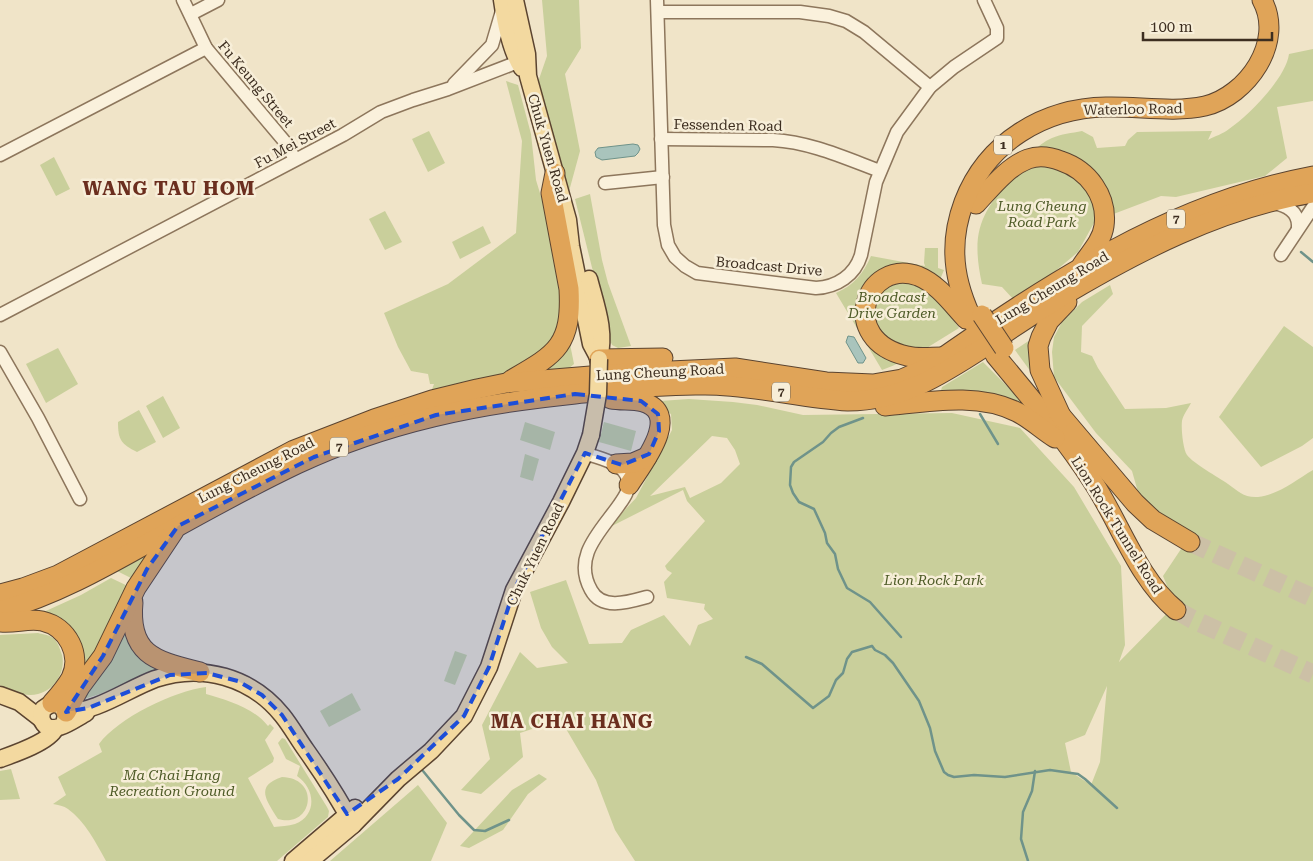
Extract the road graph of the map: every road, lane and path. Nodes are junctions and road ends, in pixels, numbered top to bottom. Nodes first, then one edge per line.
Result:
1 (183, 0) edge
2 (218, 0) edge
3 (984, 0) edge
4 (1262, 0) edge
5 (1277, 0) edge
6 (507, 2) edge
7 (658, 6) edge
8 (190, 14) junction
9 (206, 48) junction
10 (522, 58) junction
11 (930, 87) junction
12 (448, 89) junction
13 (661, 139) junction
14 (0, 155) edge
15 (295, 159) junction
16 (880, 171) junction
17 (555, 173) junction
18 (1313, 176) edge
19 (663, 177) junction
20 (605, 183) dead end
21 (1313, 193) edge
22 (1269, 202) junction
23 (976, 204) junction
24 (1313, 207) edge
25 (1298, 227) junction
26 (1281, 255) dead end
27 (1084, 275) junction
28 (964, 307) junction
29 (0, 315) edge
30 (0, 352) edge
31 (1000, 352) junction
32 (942, 358) junction
33 (599, 359) junction
34 (735, 368) junction
35 (506, 383) junction
36 (1029, 387) junction
37 (574, 394) junction
38 (857, 401) junction
39 (1062, 418) junction
40 (1065, 443) junction
41 (586, 451) junction
42 (647, 457) junction
43 (616, 464) junction
44 (629, 485) junction
45 (80, 499) dead end
46 (178, 526) junction
47 (1190, 542) tunnel mouth
48 (0, 594) edge
49 (133, 594) junction
50 (647, 597) dead end
51 (1176, 610) tunnel mouth
52 (0, 611) edge
53 (0, 622) edge
54 (200, 672) junction
55 (0, 695) edge
56 (53, 716) junction
57 (0, 759) edge
58 (350, 819) junction
59 (293, 861) edge
60 (310, 861) edge

1 - 8 street, Fu Keung Street
2 - 8 street
3 - 11 street, Broadcast Drive
4 - 28 highway, Waterloo Road / 1
5 - 23 highway, Waterloo Road / 1
6 - 10 main road, Chuk Yuen Road
6 - 12 street, Fu Mei Street
7 - 11 street
7 - 13 street, Broadcast Drive
8 - 9 street, Fu Keung Street
9 - 14 street
9 - 15 street, Fu Keung Street
10 - 12 street, Fu Mei Street
10 - 17 main road, Chuk Yuen Road
11 - 16 street, Broadcast Drive
12 - 15 street, Fu Mei Street
13 - 16 street, Fessenden Road
13 - 19 street, Broadcast Drive
15 - 29 street, Fu Mei Street
16 - 19 street, Broadcast Drive
17 - 33 main road, Chuk Yuen Road
17 - 35 highway
18 - 27 highway, Lung Cheung Road / 7
19 - 20 street
21 - 22 highway, Lung Cheung Road / 7
22 - 25 street
22 - 27 highway, Lung Cheung Road / 7
23 - 27 highway
23 - 28 highway, Waterloo Road / 1
24 - 25 street
25 - 26 street
27 - 32 highway, Lung Cheung Road / 7
27 - 38 highway, Lung Cheung Road / 7
27 - 39 highway
28 - 31 highway, Waterloo Road / 1
28 - 31 highway, Waterloo Road / 1, bridge
28 - 32 highway, Waterloo Road
30 - 45 street
31 - 36 highway, Waterloo Road / 1
32 - 34 highway, Lung Cheung Road / 7
33 - 34 highway
33 - 41 main road, Chuk Yuen Road, bridge
34 - 35 highway, Lung Cheung Road / 7
35 - 48 highway, Lung Cheung Road / 7
36 - 39 highway, Lion Rock Tunnel Road / 1
36 - 40 highway, Lion Rock Tunnel Road / 1
37 - 38 highway, Lung Cheung Road / 7
37 - 42 highway
37 - 46 highway, Lung Cheung Road / 7
38 - 40 highway
39 - 47 highway, Lion Rock Tunnel Road / 1
40 - 51 highway, Lion Rock Tunnel Road / 1
41 - 43 street
41 - 58 main road, Chuk Yuen Road
42 - 43 highway
42 - 44 highway
43 - 44 street
44 - 50 street
46 - 49 highway
46 - 52 highway, Lung Cheung Road / 7
49 - 54 highway
49 - 56 highway
53 - 56 highway
54 - 56 main road
54 - 58 main road
55 - 56 main road
56 - 57 main road
58 - 59 main road, Chuk Yuen Road
58 - 60 main road, Chuk Yuen Road

